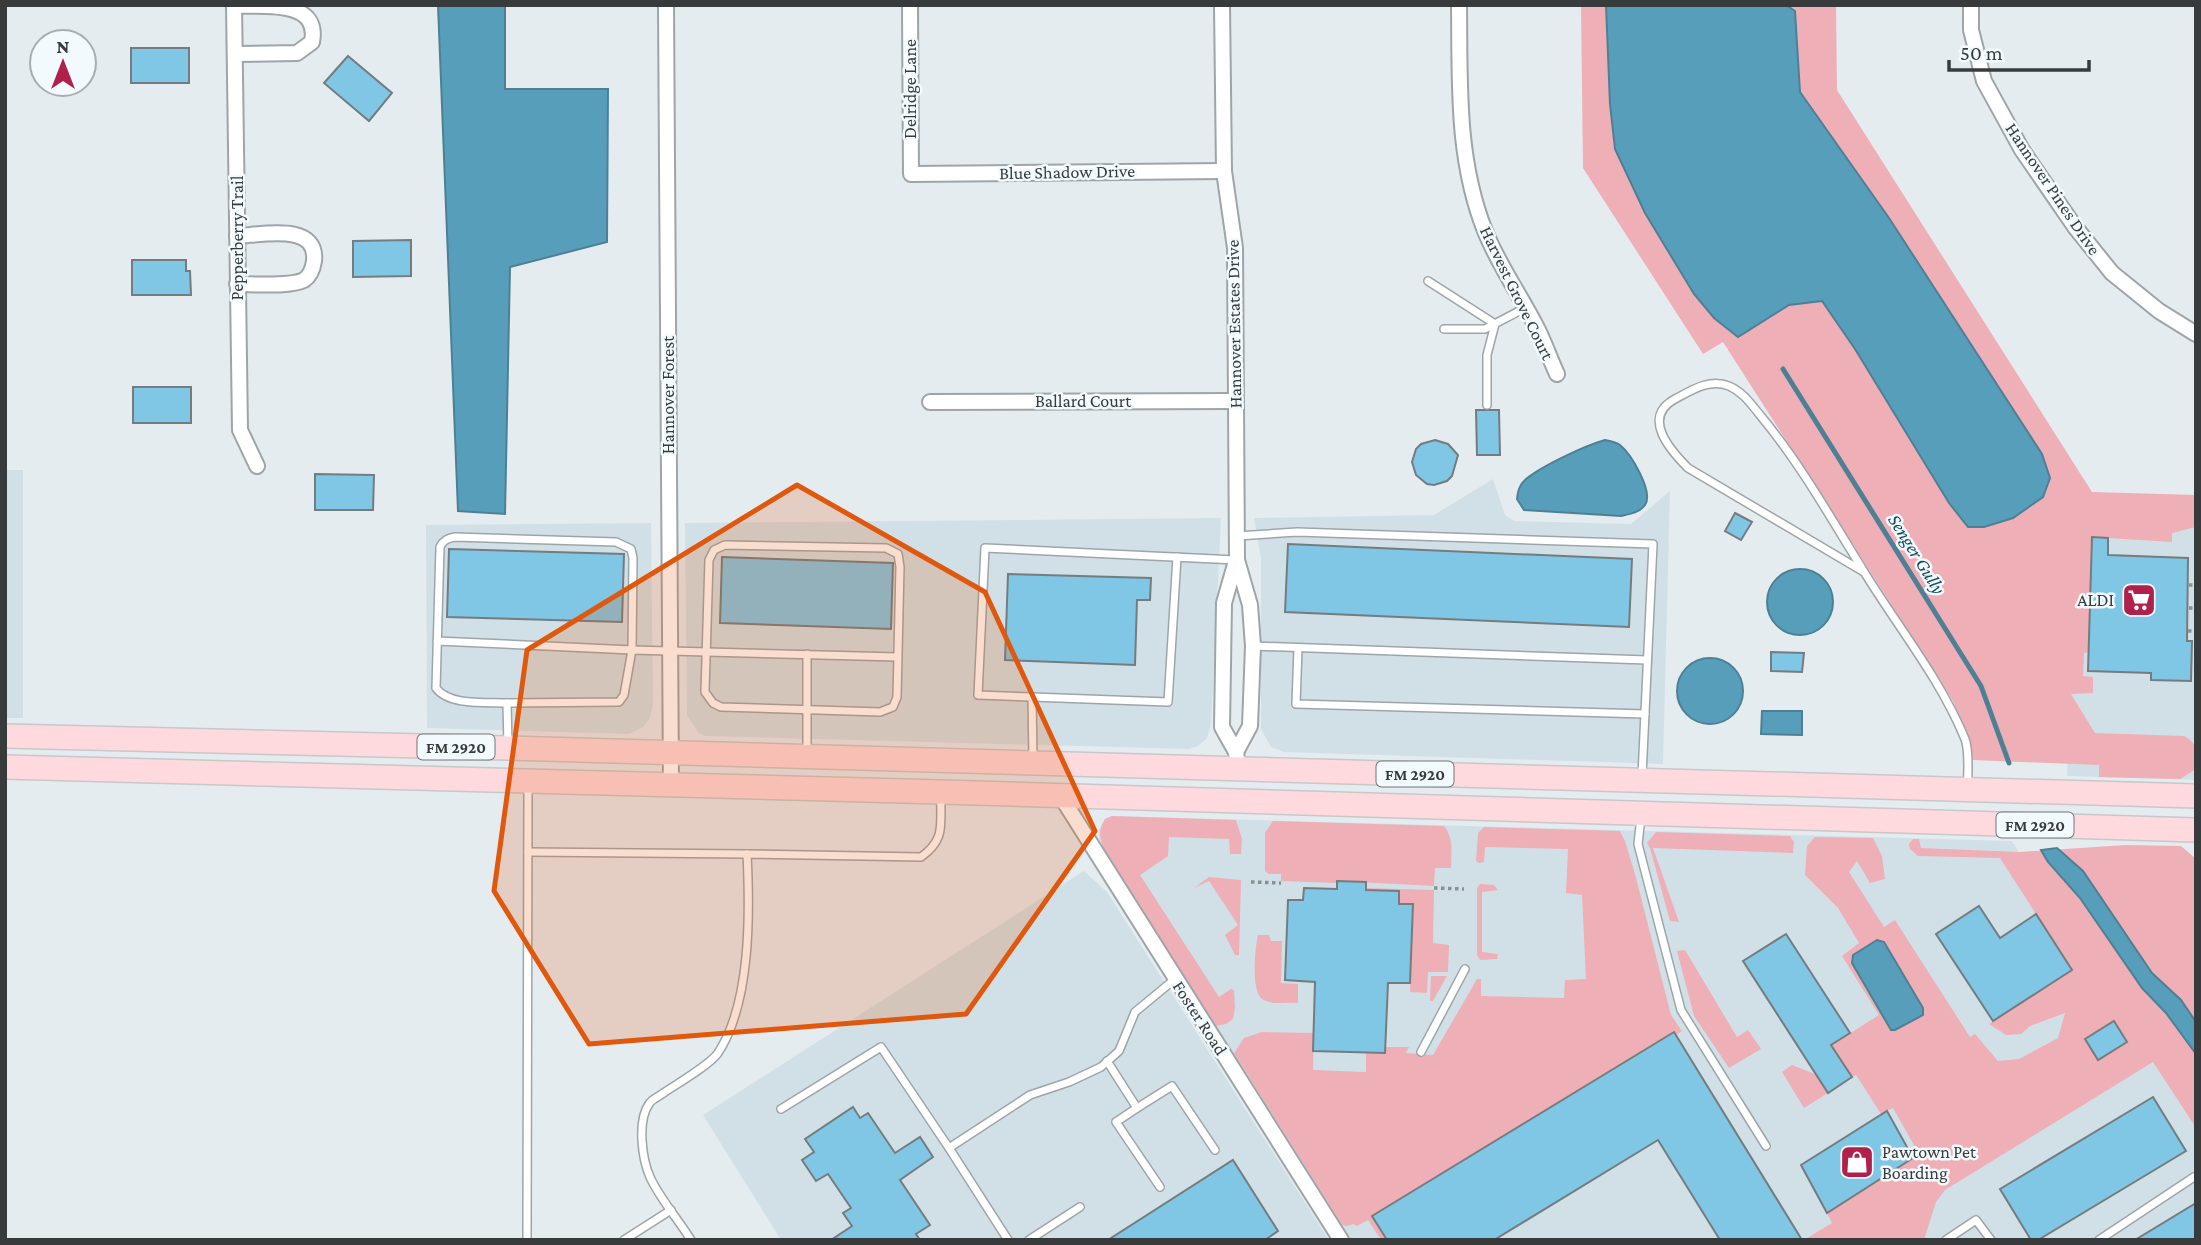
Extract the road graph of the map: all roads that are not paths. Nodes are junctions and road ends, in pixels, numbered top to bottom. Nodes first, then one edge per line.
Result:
1 (666, 5) edge
2 (910, 5) edge
3 (1222, 5) edge
4 (1459, 5) edge
5 (1971, 5) edge
6 (234, 6) edge
7 (235, 54) junction
8 (1224, 171) junction
9 (911, 174) joint
10 (237, 236) junction
11 (1428, 281) dead end
12 (237, 284) junction
13 (1525, 308) junction
14 (1496, 324) junction
15 (1444, 329) dead end
16 (2196, 334) edge
17 (1557, 374) dead end
18 (1236, 401) junction
19 (930, 402) dead end
20 (1488, 405) dead end
21 (257, 466) dead end
22 (1237, 536) junction
23 (1177, 557) junction
24 (1237, 560) junction
25 (1864, 572) junction
26 (437, 641) junction
27 (1253, 646) junction
28 (1298, 648) junction
29 (632, 650) junction
30 (670, 650) junction
31 (705, 651) junction
32 (807, 654) junction
33 (897, 657) junction
34 (1647, 660) junction
35 (1032, 697) junction
36 (507, 704) junction
37 (805, 710) junction
38 (1645, 714) junction
39 (5, 736) edge
40 (508, 748) junction
41 (670, 753) junction
42 (807, 757) junction
43 (1238, 761) junction
44 (1033, 763) junction
45 (5, 767) edge
46 (1642, 780) junction
47 (528, 781) junction
48 (671, 785) junction
49 (1968, 790) junction
50 (941, 792) junction
51 (1060, 796) junction
52 (2196, 796) edge
53 (1641, 813) junction
54 (2196, 830) edge
55 (528, 852) junction
56 (747, 855) junction
57 (1465, 969) dead end
58 (1175, 979) junction
59 (1420, 1052) dead end
60 (1107, 1061) junction
61 (1137, 1108) junction
62 (781, 1109) dead end
63 (1766, 1146) dead end
64 (949, 1148) junction
65 (1215, 1150) dead end
66 (2194, 1177) edge
67 (1160, 1187) dead end
68 (1080, 1207) dead end
69 (671, 1210) junction
70 (527, 1240) edge
71 (624, 1240) edge
72 (691, 1240) edge
73 (1008, 1240) edge
74 (1029, 1240) edge
75 (1340, 1240) edge
76 (1946, 1240) edge
77 (1991, 1240) edge
78 (2099, 1240) edge

1 - 30 street, Hannover Forest
2 - 9 street, Delridge Lane
3 - 8 street, Hannover Estates Drive
4 - 13 street, Harvest Grove Court
5 - 16 street, Hannover Pines Drive
6 - 7 street, Pepperberry Trail
6 - 7 street
7 - 10 street, Pepperberry Trail
8 - 9 street, Blue Shadow Drive
8 - 18 street, Hannover Estates Drive
10 - 12 street, Pepperberry Trail
10 - 12 street
11 - 14 lane
12 - 21 street, Pepperberry Trail
13 - 14 lane
13 - 17 street, Harvest Grove Court
14 - 15 lane
14 - 20 lane
18 - 19 street, Ballard Court
18 - 22 street, Hannover Estates Drive
22 - 24 street, Hannover Estates Drive
22 - 34 lane
23 - 24 lane
23 - 35 lane
23 - 35 lane
24 - 27 street, Hannover Estates Drive
24 - 43 street, Hannover Estates Drive
25 - 25 lane
25 - 49 lane
26 - 29 lane
26 - 29 lane
26 - 36 lane
27 - 28 lane
27 - 43 street, Hannover Estates Drive
28 - 34 lane
28 - 38 lane
29 - 30 lane
29 - 36 lane
30 - 31 lane
30 - 41 street, Hannover Forest
31 - 32 lane
31 - 33 lane
31 - 37 lane
32 - 33 lane
32 - 37 lane
33 - 37 lane
34 - 38 lane
35 - 44 lane
36 - 40 lane
37 - 42 lane
38 - 46 lane
39 - 40 main road, FM 2920 / FM 2920
40 - 41 main road, FM 2920 / FM 2920
41 - 42 main road, FM 2920 / FM 2920
41 - 48 street, Hannover Forest
42 - 44 main road, FM 2920 / FM 2920
43 - 44 main road, FM 2920 / FM 2920
43 - 46 main road, FM 2920 / FM 2920
45 - 47 main road, FM 2920 / FM 2920
46 - 49 main road, FM 2920 / FM 2920
47 - 48 main road, FM 2920 / FM 2920
47 - 55 lane
48 - 50 main road, FM 2920 / FM 2920
49 - 52 main road, FM 2920 / FM 2920
50 - 51 main road, FM 2920 / FM 2920
50 - 56 lane
51 - 53 main road, FM 2920 / FM 2920
51 - 58 street, Foster Road
53 - 54 main road, FM 2920 / FM 2920
53 - 63 lane
55 - 56 lane
55 - 70 lane
56 - 69 lane
57 - 59 lane
58 - 60 lane
58 - 75 street, Foster Road
60 - 61 lane
60 - 64 lane
61 - 65 lane
61 - 67 lane
62 - 64 lane
64 - 73 lane
66 - 78 lane
68 - 74 lane
69 - 71 lane
69 - 72 lane
76 - 77 lane

